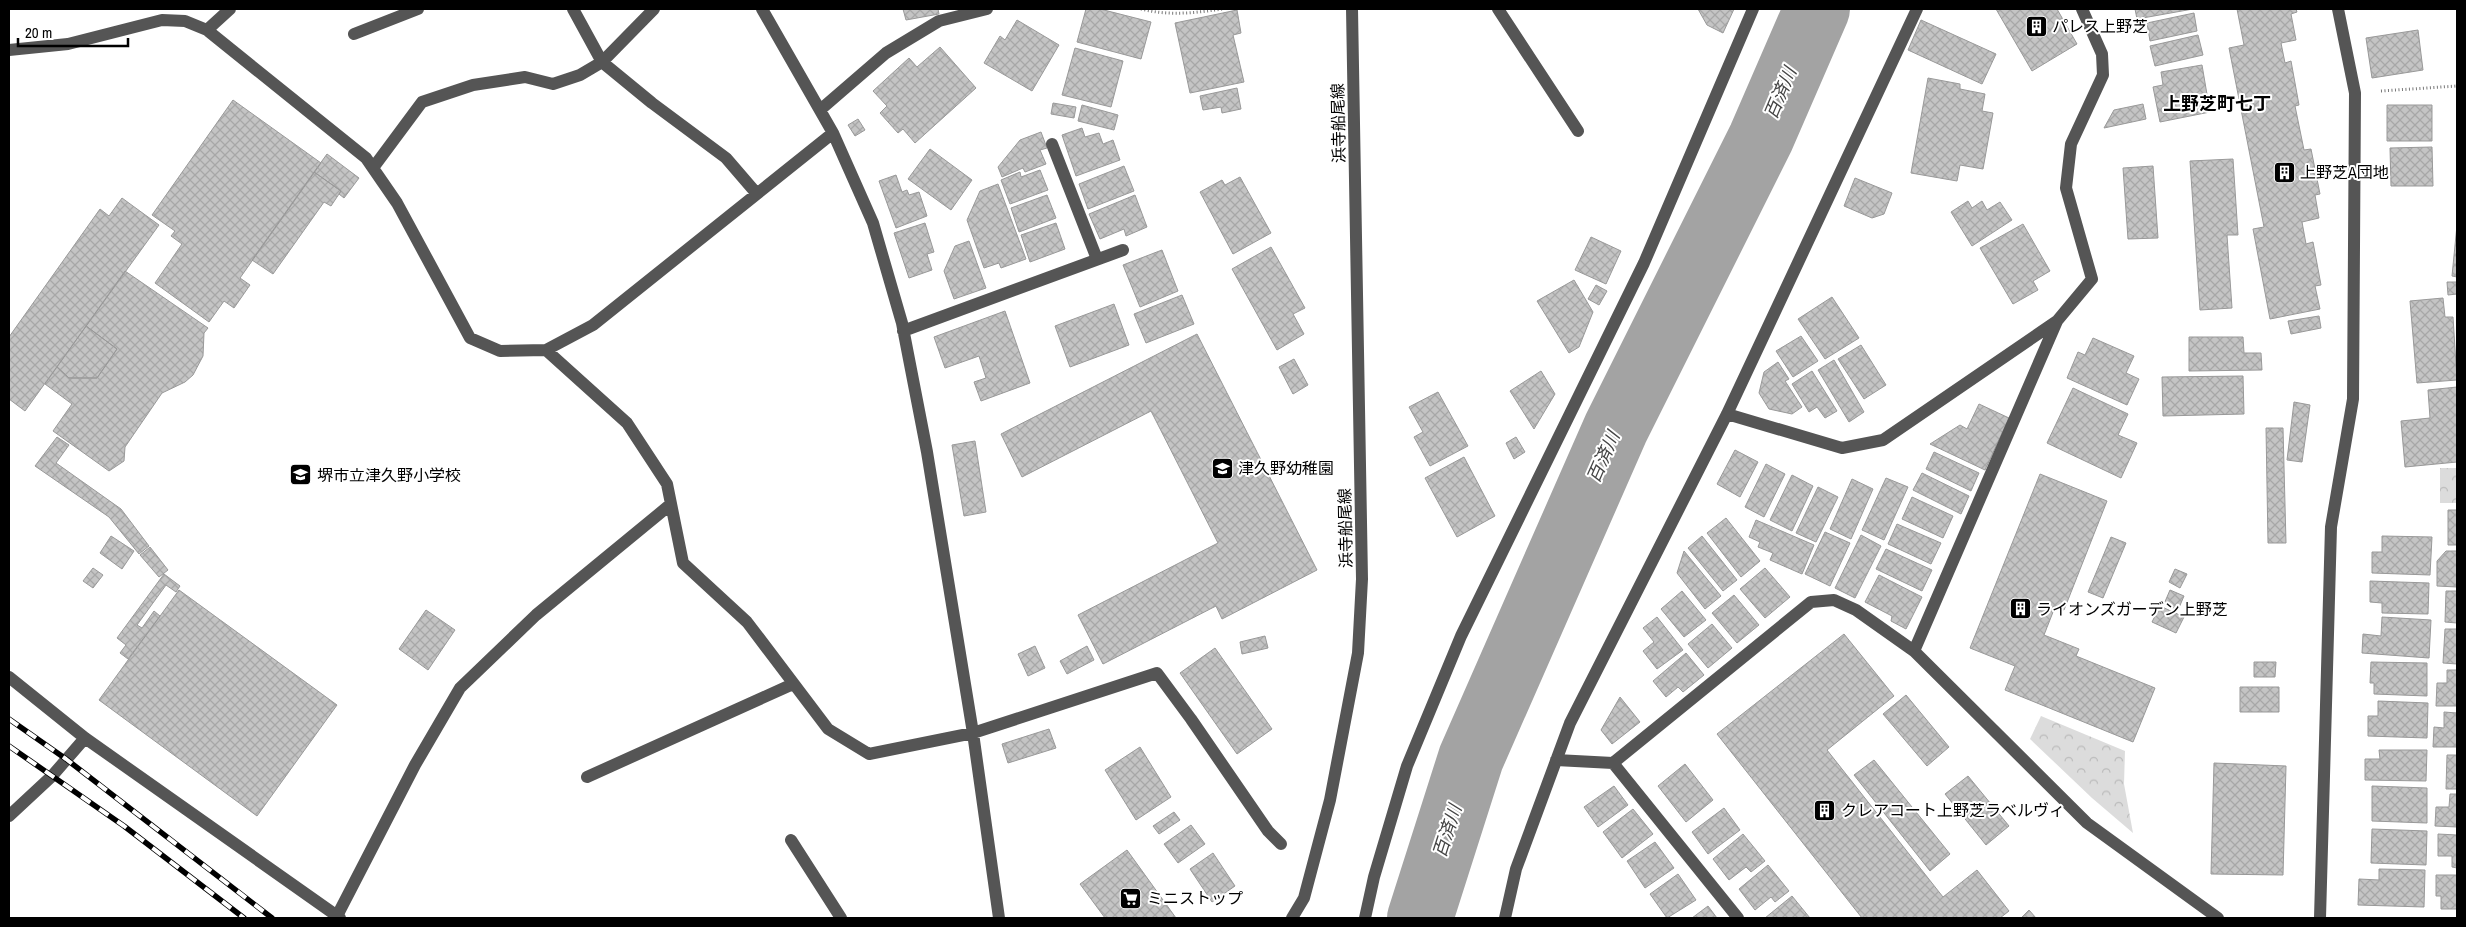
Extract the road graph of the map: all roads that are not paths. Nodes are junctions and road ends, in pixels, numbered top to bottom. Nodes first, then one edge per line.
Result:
1 (230, 9) edge
2 (418, 9) edge
3 (572, 9) edge
4 (654, 9) edge
5 (762, 9) edge
6 (987, 9) edge
7 (1352, 9) edge
8 (1498, 9) edge
9 (1753, 9) edge
10 (1917, 9) edge
11 (2082, 9) edge
12 (2338, 9) edge
13 (207, 30) junction
14 (354, 34) dead end
15 (9, 50) edge
16 (602, 62) junction
17 (820, 110) junction
18 (1578, 131) dead end
19 (833, 132) junction
20 (1052, 144) dead end
21 (373, 168) junction
22 (757, 194) junction
23 (1123, 250) dead end
24 (1097, 259) junction
25 (2057, 321) junction
26 (903, 331) junction
27 (546, 350) junction
28 (1726, 414) junction
29 (671, 504) junction
30 (1914, 652) junction
31 (9, 677) edge
32 (793, 684) junction
33 (973, 733) junction
34 (85, 738) junction
35 (1556, 760) junction
36 (1613, 763) junction
37 (587, 777) dead end
38 (9, 816) edge
39 (791, 840) dead end
40 (1281, 844) dead end
41 (338, 917) edge
42 (841, 918) edge
43 (999, 918) edge
44 (1292, 918) edge
45 (1365, 918) edge
46 (1505, 918) edge
47 (1738, 918) edge
48 (2218, 918) edge
49 (2320, 918) edge

1 - 13 street
2 - 14 street
3 - 16 street
4 - 16 street
5 - 17 street
6 - 17 street
7 - 44 street, 浜寺船尾線
8 - 18 street
9 - 45 street
10 - 28 street
11 - 25 street
12 - 49 street
13 - 15 street
13 - 21 street
16 - 21 street
16 - 22 street
17 - 19 street
19 - 22 street
19 - 26 street
20 - 24 street
21 - 27 street
22 - 27 street
23 - 24 street
24 - 26 street
25 - 28 street
25 - 30 street
26 - 33 street
27 - 29 street
28 - 35 street
29 - 32 street
29 - 41 street
30 - 36 street
30 - 48 street
31 - 34 street
32 - 33 street
32 - 37 street
33 - 40 street
33 - 43 street
34 - 38 street
34 - 41 street
35 - 36 street
35 - 46 street
36 - 47 street
39 - 42 street

